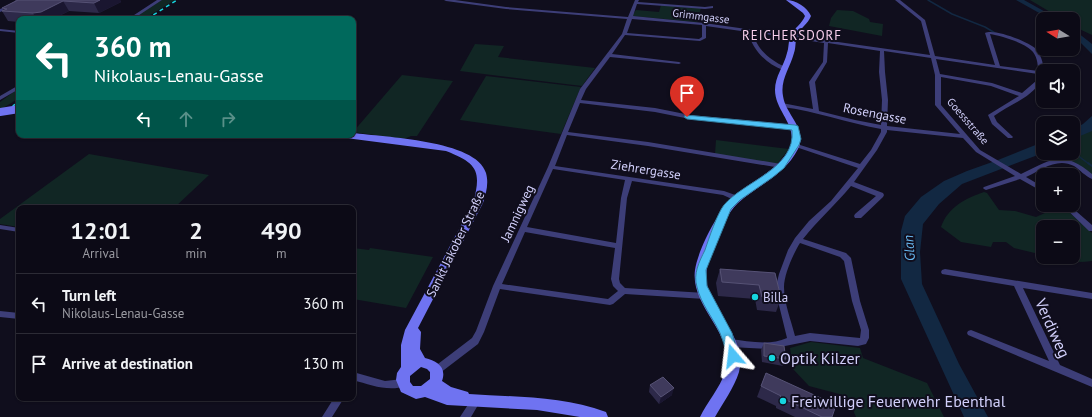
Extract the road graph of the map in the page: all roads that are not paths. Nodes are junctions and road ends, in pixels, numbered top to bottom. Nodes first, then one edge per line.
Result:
1 (26, 0) edge
2 (160, 0) edge
3 (446, 0) edge
4 (789, 0) edge
5 (896, 0) edge
6 (637, 1) edge
7 (712, 7) dead end
8 (0, 11) edge
9 (135, 16) edge
10 (630, 18) junction
11 (704, 24) junction
12 (0, 30) edge
13 (750, 31) junction
14 (16, 32) edge
15 (624, 34) junction
16 (793, 37) junction
17 (826, 42) junction
18 (882, 50) junction
19 (608, 55) junction
20 (933, 57) junction
21 (679, 63) dead end
22 (1039, 64) edge
23 (998, 66) junction
24 (783, 68) junction
25 (1036, 72) edge
26 (938, 75) junction
27 (1036, 83) edge
28 (16, 89) edge
29 (1022, 95) junction
30 (0, 98) edge
31 (580, 100) junction
32 (782, 105) junction
33 (16, 109) edge
34 (0, 112) edge
35 (816, 112) junction
36 (795, 127) junction
37 (884, 128) junction
38 (565, 133) junction
39 (356, 136) edge
40 (965, 136) junction
41 (1010, 137) dead end
42 (795, 145) junction
43 (781, 166) junction
44 (551, 167) junction
45 (862, 167) junction
46 (1022, 176) junction
47 (1092, 177) edge
48 (629, 179) junction
49 (850, 183) junction
50 (1036, 185) edge
51 (986, 188) dead end
52 (736, 198) junction
53 (1072, 212) edge
54 (858, 216) dead end
55 (0, 227) edge
56 (523, 229) junction
57 (1092, 229) edge
58 (16, 230) edge
59 (798, 240) junction
60 (619, 246) junction
61 (945, 272) dead end
62 (1017, 284) junction
63 (497, 286) junction
64 (623, 291) junction
65 (705, 296) junction
66 (1092, 297) edge
67 (0, 314) edge
68 (16, 316) edge
69 (418, 317) junction
70 (971, 333) dead end
71 (792, 340) junction
72 (730, 343) junction
73 (421, 362) junction
74 (408, 368) junction
75 (1057, 368) junction
76 (356, 377) edge
77 (432, 381) junction
78 (403, 383) junction
79 (1092, 383) edge
80 (476, 400) junction
81 (337, 401) edge
82 (327, 417) edge
83 (465, 417) edge
84 (601, 417) edge
85 (707, 417) edge

1 - 8 street
2 - 9 street
3 - 10 street, Grimmgasse
4 - 16 main road
5 - 20 street, Goessstraße
6 - 7 street
6 - 10 street, Jamnigweg
10 - 11 street, Grimmgasse
10 - 15 street, Jamnigweg
11 - 13 street, Grimmgasse
11 - 15 street
12 - 14 street
13 - 16 street, Grimmgasse
13 - 24 street
15 - 19 street, Jamnigweg
16 - 17 street, Grimmgasse
16 - 24 main road
17 - 18 street, Grimmgasse
17 - 35 street
18 - 20 street, Grimmgasse
18 - 37 street
19 - 21 street
19 - 31 street, Jamnigweg
20 - 23 street, Grimmgasse
20 - 26 street, Goessstraße
22 - 23 street
23 - 25 street, Grimmgasse
24 - 32 main road
26 - 29 street
26 - 40 street, Goessstraße
27 - 29 street
28 - 30 street
29 - 41 street
31 - 36 street
31 - 38 street, Jamnigweg
32 - 35 street, Rosengasse
32 - 36 main road
33 - 34 main road, bridge
35 - 37 street, Rosengasse
36 - 42 main road
37 - 40 street, Rosengasse
37 - 45 street
38 - 43 street
38 - 44 street, Jamnigweg
39 - 69 main road, Sankt Jakober Straße
40 - 46 street, Goessstraße
42 - 43 main road
42 - 45 street
43 - 52 main road
44 - 48 street, Ziehrergasse
44 - 56 street, Jamnigweg
45 - 49 street
46 - 47 street
46 - 50 street, Goessstraße
46 - 51 street
48 - 52 street, Ziehrergasse
48 - 60 street
49 - 54 street
49 - 59 street
52 - 65 main road
53 - 57 street
55 - 58 street
56 - 60 street
56 - 63 street, Jamnigweg
59 - 71 street
59 - 71 street
60 - 64 street
61 - 62 street
62 - 66 street
62 - 75 street, Verdiweg
63 - 64 street
63 - 77 street, Jamnigweg
64 - 65 street
65 - 72 main road
67 - 68 street
69 - 73 main road, Sankt Jakober Straße
69 - 74 main road, Sankt Jakober Straße
70 - 75 street, Verdiweg
71 - 72 street
72 - 85 main road
73 - 74 main road
73 - 77 main road
74 - 78 main road, Sankt Jakober Straße
75 - 79 street
76 - 78 street
77 - 78 main road
77 - 80 main road
80 - 83 street
80 - 84 main road
81 - 82 street

